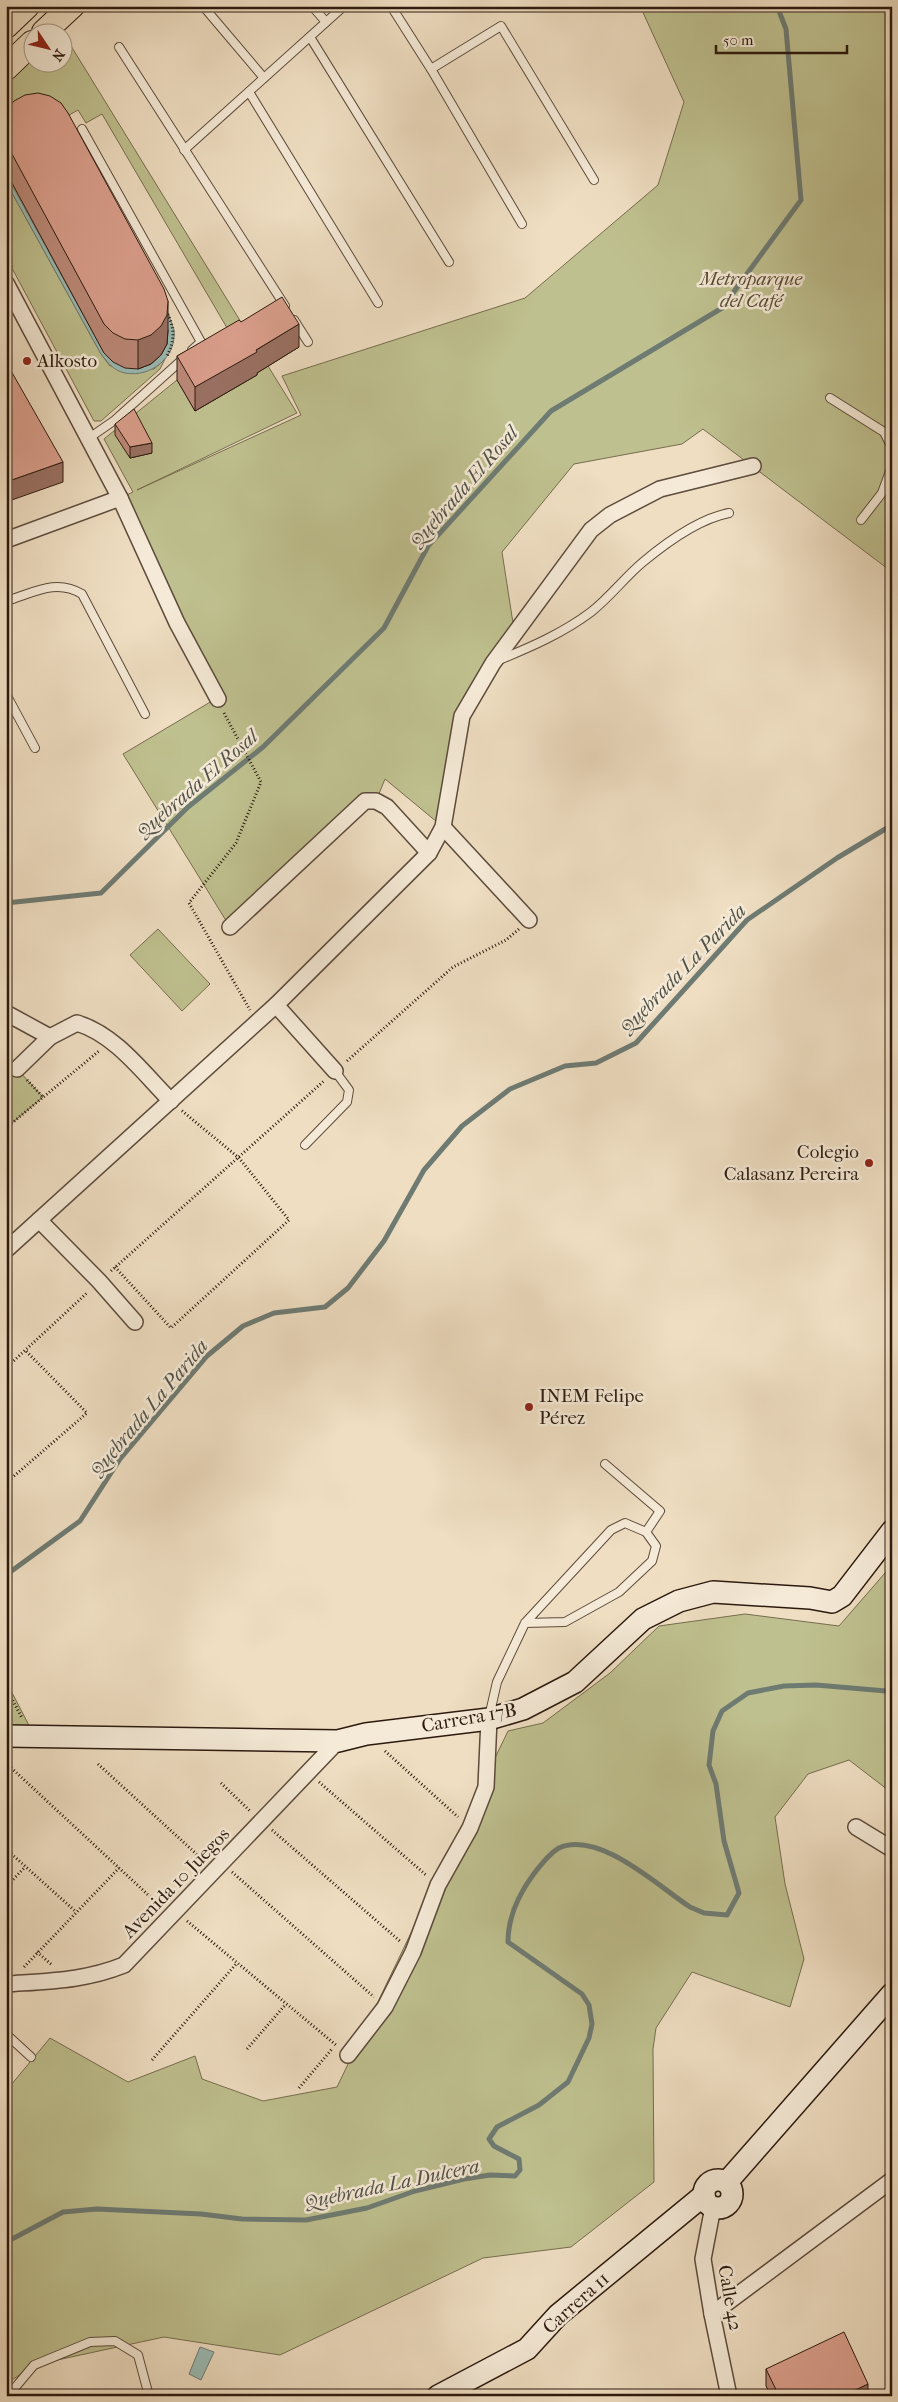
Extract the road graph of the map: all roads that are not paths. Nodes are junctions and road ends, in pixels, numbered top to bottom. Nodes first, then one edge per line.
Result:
1 (27, 6) edge
2 (72, 6) edge
3 (204, 6) edge
4 (312, 6) edge
5 (344, 6) edge
6 (390, 6) edge
7 (55, 22) edge
8 (326, 22) junction
9 (6, 26) edge
10 (310, 37) junction
11 (119, 47) dead end
12 (22, 53) edge
13 (6, 68) edge
14 (431, 69) junction
15 (264, 78) junction
16 (249, 92) junction
17 (82, 129) dead end
18 (184, 150) junction
19 (594, 180) dead end
20 (522, 224) dead end
21 (449, 262) dead end
22 (6, 283) edge
23 (378, 303) dead end
24 (308, 342) dead end
25 (830, 398) dead end
26 (89, 438) junction
27 (892, 448) edge
28 (753, 466) dead end
29 (892, 466) edge
30 (120, 498) junction
31 (729, 513) dead end
32 (861, 520) dead end
33 (6, 540) edge
34 (6, 601) edge
35 (492, 663) junction
36 (6, 694) edge
37 (218, 698) road end
38 (145, 714) dead end
39 (35, 748) dead end
40 (443, 828) junction
41 (430, 853) junction
42 (528, 920) road end
43 (230, 927) dead end
44 (276, 1005) junction
45 (6, 1013) edge
46 (50, 1037) junction
47 (17, 1069) road end
48 (335, 1071) joint
49 (171, 1101) junction
50 (305, 1145) dead end
51 (39, 1220) junction
52 (6, 1250) edge
53 (135, 1322) dead end
54 (605, 1464) dead end
55 (892, 1531) edge
56 (646, 1532) junction
57 (526, 1623) junction
58 (488, 1719) junction
59 (6, 1736) edge
60 (338, 1741) junction
61 (856, 1827) dead end
62 (892, 1848) edge
63 (7, 1984) edge
64 (892, 1994) edge
65 (6, 2034) edge
66 (348, 2055) road end
67 (31, 2056) dead end
68 (892, 2180) edge
69 (709, 2201) junction
70 (712, 2314) junction
71 (8, 2396) edge
72 (149, 2396) edge
73 (438, 2396) edge
74 (729, 2396) edge

1 - 9 main road
2 - 7 main road
3 - 15 lane
4 - 8 lane
5 - 8 lane
6 - 14 lane
8 - 10 lane
10 - 15 lane
10 - 21 lane
11 - 18 lane
12 - 13 main road
14 - 19 lane
14 - 20 lane
15 - 16 lane
16 - 18 lane
16 - 23 lane
17 - 26 lane
18 - 24 lane
22 - 26 street
25 - 27 lane
26 - 30 street
28 - 35 street
29 - 32 lane
30 - 33 street
30 - 37 street
31 - 35 lane
34 - 38 lane
35 - 40 street
36 - 39 lane
40 - 41 street
40 - 42 street
41 - 43 street
41 - 44 street
44 - 48 street
44 - 49 street
45 - 46 street
46 - 47 street
46 - 49 street
48 - 50 lane
49 - 51 street
51 - 52 street
51 - 53 street
54 - 56 lane
55 - 58 street, Carrera 17B
56 - 57 lane
56 - 57 lane
57 - 58 lane
58 - 60 street, Carrera 17B
58 - 66 street
59 - 60 street, Carrera 17B
60 - 63 street, Avenida 10 Juegos
61 - 62 street
64 - 69 street, Carrera 11
65 - 67 lane
68 - 70 street
69 - 70 street, Calle 42
69 - 73 street, Carrera 11
70 - 74 street, Calle 42
71 - 72 lane

